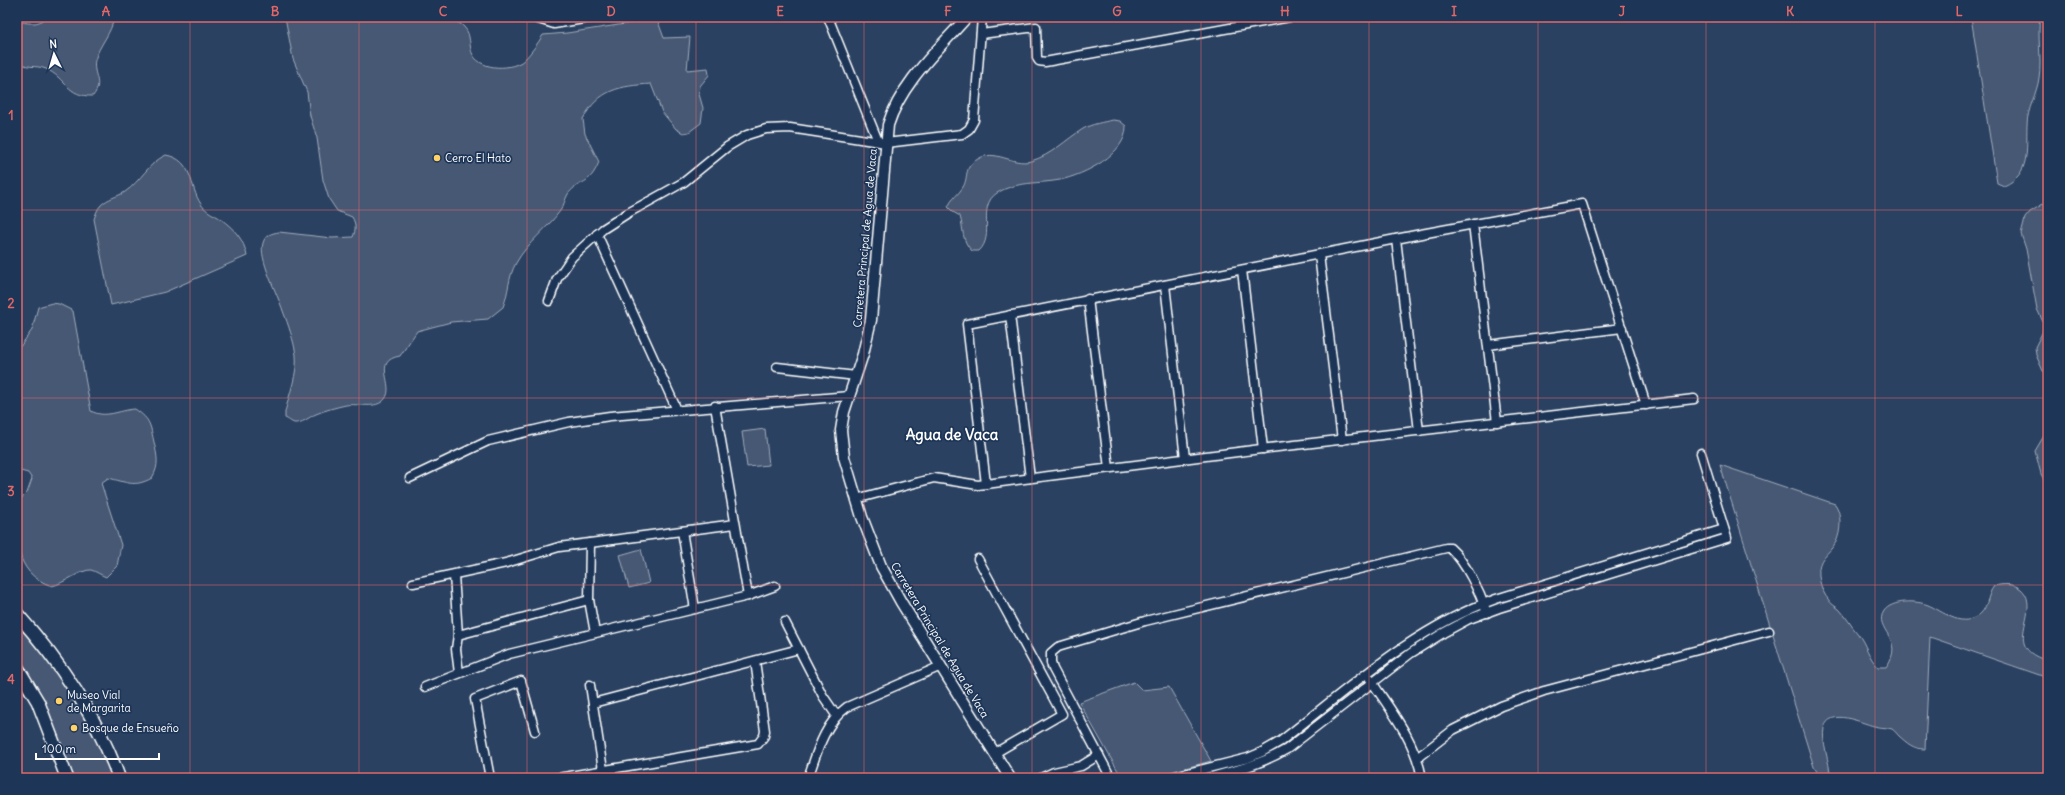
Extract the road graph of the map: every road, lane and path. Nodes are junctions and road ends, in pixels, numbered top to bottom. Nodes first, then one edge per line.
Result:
1 (532, 17) edge
2 (595, 17) edge
3 (828, 17) edge
4 (967, 17) edge
5 (982, 17) edge
6 (1290, 17) edge
7 (981, 34) junction
8 (882, 142) junction
9 (1473, 224) junction
10 (597, 234) junction
11 (1396, 239) junction
12 (1319, 255) junction
13 (1242, 270) junction
14 (1165, 285) junction
15 (1088, 299) junction
16 (549, 301) dead end
17 (1010, 315) junction
18 (1622, 328) junction
19 (1488, 345) junction
20 (777, 367) dead end
21 (856, 376) junction
22 (849, 396) junction
23 (1694, 399) dead end
24 (1646, 405) junction
25 (716, 406) junction
26 (677, 410) junction
27 (1497, 422) junction
28 (1419, 431) junction
29 (1342, 440) junction
30 (1263, 449) junction
31 (1701, 453) dead end
32 (1185, 458) junction
33 (1109, 468) junction
34 (410, 478) dead end
35 (1030, 478) junction
36 (986, 484) junction
37 (856, 500) junction
38 (735, 524) junction
39 (1724, 529) junction
40 (682, 531) junction
41 (590, 543) junction
42 (978, 559) dead end
43 (454, 574) junction
44 (413, 583) dead end
45 (775, 586) dead end
46 (748, 596) junction
47 (589, 600) junction
48 (1484, 603) junction
49 (695, 609) junction
50 (1487, 613) junction
51 (17, 614) edge
52 (785, 622) dead end
53 (1769, 631) dead end
54 (595, 633) junction
55 (458, 636) junction
56 (799, 650) junction
57 (755, 661) junction
58 (941, 666) junction
59 (17, 667) edge
60 (459, 673) junction
61 (1367, 675) junction
62 (1372, 683) junction
63 (590, 685) dead end
64 (425, 687) dead end
65 (593, 703) junction
66 (836, 715) junction
67 (535, 731) dead end
68 (995, 753) junction
69 (1099, 755) junction
70 (1418, 758) junction
71 (603, 770) junction
72 (67, 778) edge
73 (119, 778) edge
74 (490, 778) edge
75 (558, 778) edge
76 (808, 778) edge
77 (1010, 778) edge
78 (1041, 778) edge
79 (1111, 778) edge
80 (1168, 778) edge
81 (1207, 778) edge
82 (1422, 778) edge

1 - 2 street
3 - 8 street
4 - 8 street, Carretera Principal de Agua de Vaca
5 - 7 street
6 - 7 street
7 - 8 street
8 - 10 street
8 - 21 street, Carretera Principal de Agua de Vaca
9 - 11 street
9 - 18 street
9 - 19 street
10 - 16 street
10 - 26 street
11 - 12 street
11 - 28 street
12 - 13 street
12 - 29 street
13 - 14 street
13 - 30 street
14 - 15 street
14 - 32 street
15 - 17 street
15 - 33 street
17 - 35 street
17 - 36 street
18 - 19 street
18 - 24 street
19 - 27 street
20 - 21 street
21 - 22 street, Carretera Principal de Agua de Vaca
22 - 25 street
22 - 37 street, Carretera Principal de Agua de Vaca
23 - 24 street
24 - 27 street
25 - 26 street
25 - 38 street
26 - 34 street
27 - 28 street
28 - 29 street
29 - 30 street
30 - 32 street
31 - 39 street
32 - 33 street
33 - 35 street
35 - 36 street
36 - 37 street
37 - 58 street, Carretera Principal de Agua de Vaca
38 - 40 street
38 - 46 street
39 - 48 street
39 - 50 street
40 - 41 street
40 - 49 street
41 - 43 street
41 - 47 street
42 - 68 street
43 - 44 street
43 - 55 street
45 - 46 street
46 - 49 street
47 - 54 street
47 - 55 street
48 - 50 street
48 - 61 street
48 - 69 street
49 - 54 street
50 - 62 street
51 - 73 main road
52 - 56 street
53 - 70 street
54 - 60 street
55 - 60 street
56 - 57 street
56 - 66 street
57 - 65 street
57 - 71 street
58 - 66 street
58 - 68 street, Carretera Principal de Agua de Vaca
59 - 72 main road
60 - 64 street
61 - 62 street
61 - 80 street
62 - 70 street
62 - 81 street
63 - 65 street
65 - 71 street
66 - 76 street
67 - 74 street
68 - 77 street, Carretera Principal de Agua de Vaca
69 - 78 street
69 - 79 street
70 - 82 street
71 - 75 street

